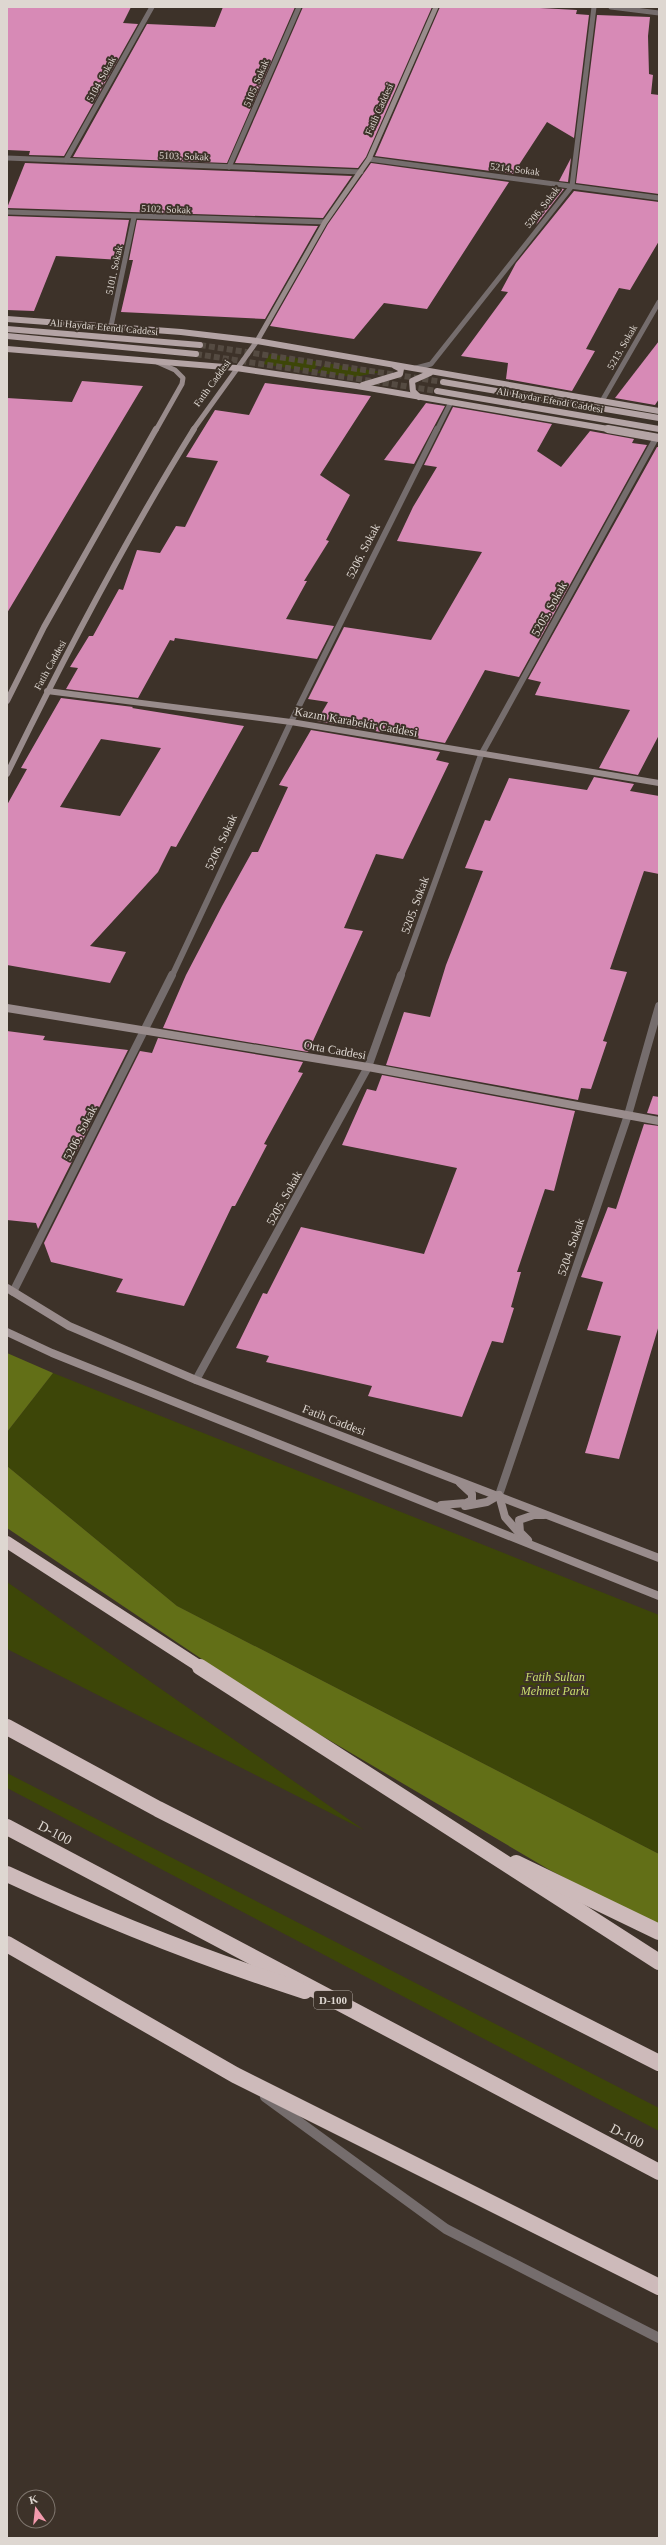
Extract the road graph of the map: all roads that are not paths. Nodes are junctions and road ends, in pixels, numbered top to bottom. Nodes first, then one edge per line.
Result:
1 (152, 7) edge
2 (299, 7) edge
3 (436, 7) edge
4 (594, 7) edge
5 (611, 7) edge
6 (659, 13) edge
7 (7, 158) edge
8 (369, 159) junction
9 (66, 160) junction
10 (229, 167) junction
11 (360, 172) junction
12 (572, 186) junction
13 (659, 198) edge
14 (7, 212) edge
15 (134, 217) junction
16 (325, 222) junction
17 (659, 302) edge
18 (7, 319) edge
19 (111, 326) junction
20 (7, 329) edge
21 (7, 336) edge
22 (257, 341) junction
23 (200, 345) tunnel mouth
24 (7, 349) edge
25 (196, 354) tunnel mouth
26 (149, 359) junction
27 (393, 365) junction
28 (236, 368) junction
29 (414, 368) junction
30 (402, 371) junction
31 (434, 372) junction
32 (443, 382) tunnel mouth
33 (357, 386) junction
34 (437, 391) tunnel mouth
35 (420, 396) junction
36 (602, 401) junction
37 (451, 402) junction
38 (659, 411) edge
39 (659, 418) edge
40 (659, 429) edge
41 (658, 438) edge
42 (48, 691) junction
43 (7, 701) edge
44 (291, 722) junction
45 (481, 755) junction
46 (9, 766) edge
47 (7, 774) edge
48 (659, 783) edge
49 (659, 1006) edge
50 (7, 1008) edge
51 (146, 1030) junction
52 (368, 1067) junction
53 (628, 1115) junction
54 (659, 1121) edge
55 (10, 1290) edge
56 (7, 1332) edge
57 (196, 1380) junction
58 (452, 1477) junction
59 (500, 1495) junction
60 (434, 1505) junction
61 (559, 1519) junction
62 (526, 1539) junction
63 (7, 1542) edge
64 (536, 1546) junction
65 (659, 1558) edge
66 (659, 1596) edge
67 (7, 1727) edge
68 (7, 1827) edge
69 (465, 1838) junction
70 (7, 1874) edge
71 (659, 1932) edge
72 (7, 1944) edge
73 (659, 1962) edge
74 (337, 2002) junction
75 (659, 2063) edge
76 (235, 2075) junction
77 (659, 2172) edge
78 (659, 2287) edge
79 (659, 2338) edge

1 - 9 street, 5104. Sokak
2 - 10 street, 5105. Sokak
3 - 8 street, Fatih Caddesi
4 - 12 street, 5206. Sokak
5 - 6 street
7 - 9 street, 5103. Sokak
8 - 11 street, Fatih Caddesi
8 - 12 street, 5214. Sokak
9 - 10 street, 5103. Sokak
10 - 11 street, 5103. Sokak
11 - 16 street, Fatih Caddesi
12 - 13 street, 5214. Sokak
12 - 29 street, 5206. Sokak
14 - 15 street, 5102. Sokak
15 - 16 street, 5102. Sokak
15 - 19 street, 5101. Sokak
16 - 22 street, Fatih Caddesi
17 - 36 street, 5213. Sokak
18 - 19 main road
19 - 22 main road
20 - 23 main road, Ali Haydar Efendi Caddesi
21 - 25 main road, Ali Haydar Efendi Caddesi
22 - 27 main road
22 - 28 street, Fatih Caddesi
24 - 26 main road
26 - 28 main road
26 - 43 street
27 - 29 main road
27 - 30 main road
28 - 33 main road
28 - 42 street, Fatih Caddesi
29 - 30 main road
29 - 31 main road
30 - 33 main road
31 - 35 main road
31 - 36 main road
32 - 39 main road, Ali Haydar Efendi Caddesi
33 - 35 main road
34 - 40 main road, Ali Haydar Efendi Caddesi
35 - 37 main road
36 - 38 main road
37 - 41 main road
37 - 44 street, 5206. Sokak
41 - 45 street, 5205. Sokak
42 - 44 street, Kazım Karabekir Caddesi
42 - 46 street, Fatih Caddesi
44 - 45 street, Kazım Karabekir Caddesi
44 - 51 street, 5206. Sokak
45 - 48 street, Kazım Karabekir Caddesi
45 - 52 street, 5205. Sokak
46 - 47 street, Fatih Caddesi
49 - 53 street, 5204. Sokak
50 - 51 street, Orta Caddesi
51 - 52 street, Orta Caddesi
51 - 55 street, 5206. Sokak
52 - 53 street, Orta Caddesi
52 - 57 street, 5205. Sokak
53 - 54 street, Orta Caddesi
53 - 59 street, 5204. Sokak
55 - 57 street, Fatih Caddesi
56 - 60 street
57 - 58 street, Fatih Caddesi
58 - 59 street, Fatih Caddesi
58 - 60 street
59 - 60 street
59 - 61 street, Fatih Caddesi
59 - 62 street
60 - 64 street
61 - 62 street
61 - 65 street, Fatih Caddesi
62 - 64 street
63 - 69 highway
64 - 66 street
67 - 75 highway
68 - 74 highway, D-100 / D-100
69 - 71 highway
69 - 73 highway
70 - 74 highway
72 - 76 highway
74 - 77 highway, D-100 / D-100
76 - 78 highway
76 - 79 street

